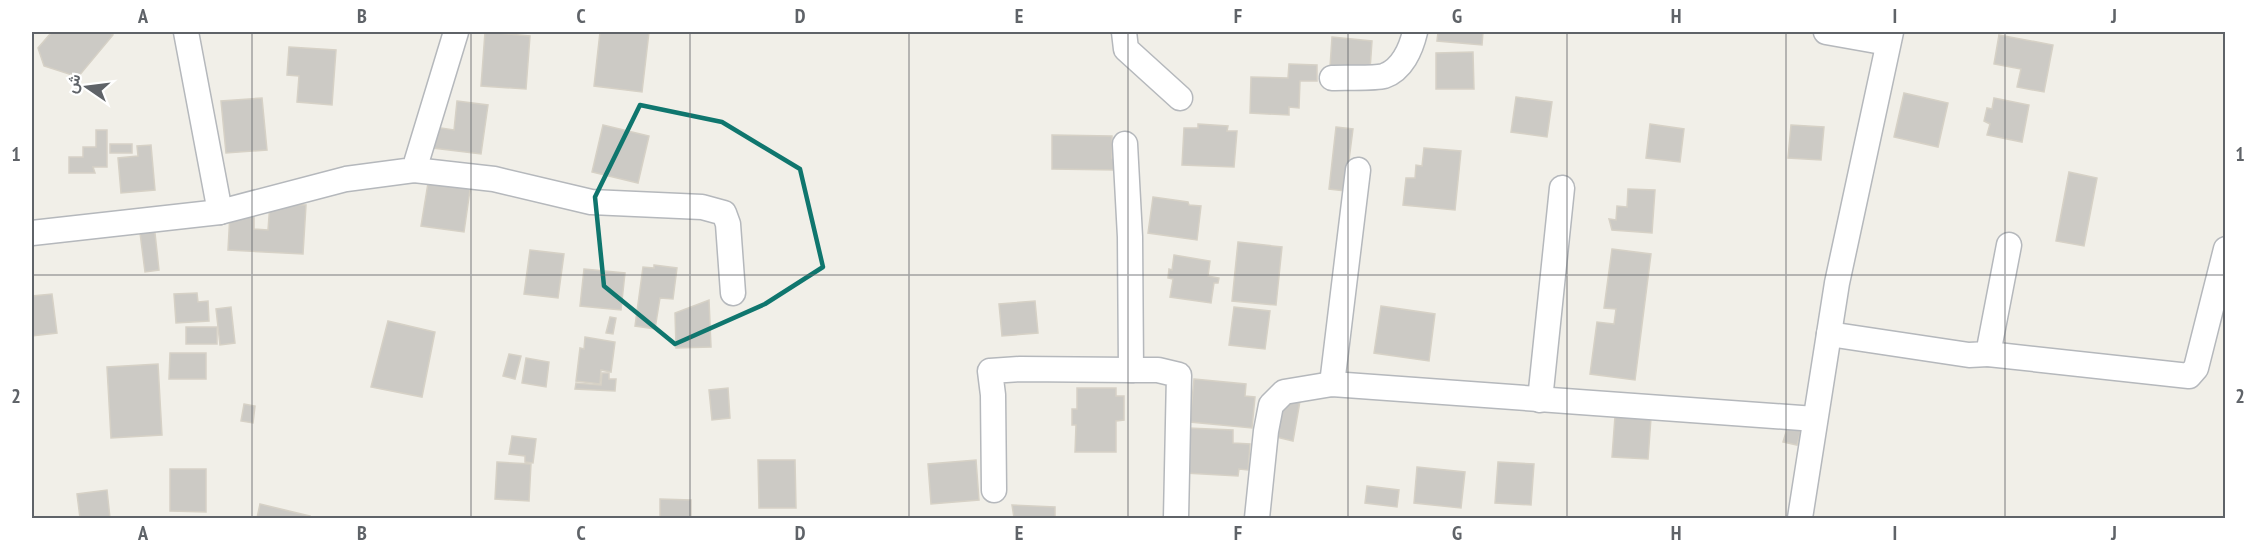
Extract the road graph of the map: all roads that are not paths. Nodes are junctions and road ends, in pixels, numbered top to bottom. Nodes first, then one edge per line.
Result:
1 (186, 32) edge
2 (456, 32) edge
3 (1125, 32) edge
4 (1415, 32) edge
5 (1826, 32) edge
6 (1889, 37) edge
7 (1332, 78) dead end
8 (1180, 98) dead end
9 (1125, 144) dead end
10 (414, 170) junction
11 (1358, 170) dead end
12 (1562, 188) dead end
13 (220, 212) junction
14 (32, 233) edge
15 (2009, 244) dead end
16 (2226, 249) edge
17 (733, 293) dead end
18 (1828, 334) junction
19 (1988, 354) junction
20 (1131, 370) junction
21 (1332, 384) junction
22 (1540, 400) junction
23 (1815, 419) junction
24 (994, 490) dead end
25 (1176, 519) edge
26 (1257, 519) edge
27 (1800, 519) edge

1 - 13 street
2 - 10 street
3 - 8 street
4 - 7 street
5 - 6 street
6 - 18 street
9 - 20 street
10 - 13 street
10 - 17 street
11 - 21 street
12 - 22 street
13 - 14 street
15 - 19 street
16 - 19 street
18 - 19 street
18 - 23 street
20 - 24 street
20 - 25 street
21 - 22 street
21 - 26 street
22 - 23 street
23 - 27 street

